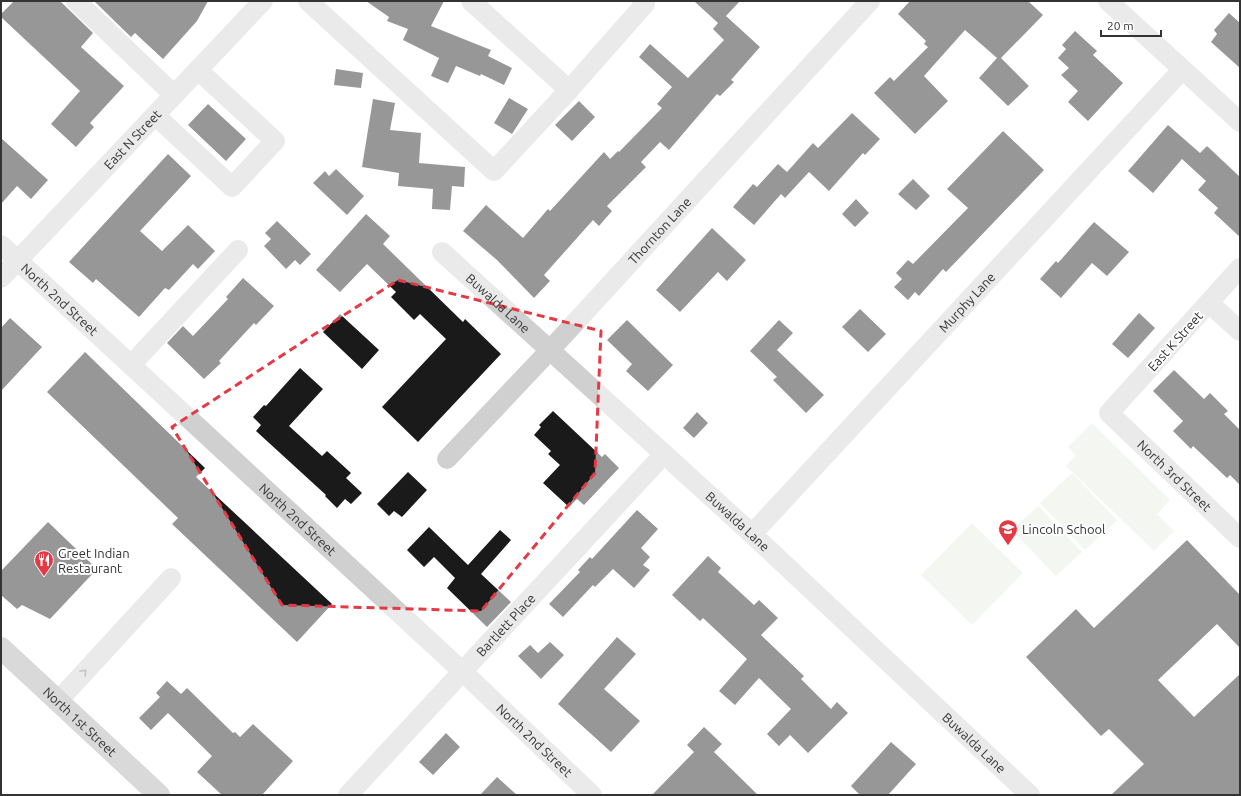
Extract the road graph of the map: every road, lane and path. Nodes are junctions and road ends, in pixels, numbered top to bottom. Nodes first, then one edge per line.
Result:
1 (76, 1) edge
2 (263, 1) edge
3 (308, 1) edge
4 (471, 1) edge
5 (642, 1) edge
6 (870, 1) edge
7 (1108, 1) edge
8 (198, 70) junction
9 (1182, 70) junction
10 (569, 90) junction
11 (174, 95) junction
12 (155, 115) junction
13 (1240, 122) edge
14 (1, 245) edge
15 (238, 250) dead end
16 (442, 252) dead end
17 (17, 260) junction
18 (1240, 268) edge
19 (1, 278) edge
20 (1209, 303) junction
21 (1240, 331) edge
22 (550, 350) junction
23 (131, 365) junction
24 (1110, 413) joint
25 (664, 454) junction
26 (447, 459) dead end
27 (752, 534) junction
28 (1240, 538) edge
29 (172, 578) dead end
30 (1, 648) edge
31 (462, 671) junction
32 (58, 701) junction
33 (157, 795) edge
34 (348, 795) edge
35 (592, 795) edge
36 (1030, 795) edge

1 - 11 street
2 - 8 street, East N Street
3 - 10 street
4 - 10 street
5 - 10 street
6 - 22 street, Thornton Lane
7 - 9 street
8 - 11 street, East N Street
8 - 12 street
9 - 13 street
9 - 27 street, Murphy Lane
11 - 12 street, East N Street
12 - 17 street, East N Street
14 - 17 street, North 2nd Street
15 - 23 street
16 - 22 street, Buwalda Lane
17 - 19 street, East N Street
17 - 23 street, North 2nd Street
18 - 20 street, East K Street
20 - 21 street
20 - 24 street, East K Street
22 - 25 street, Buwalda Lane
22 - 26 street, Thornton Lane
23 - 31 street, North 2nd Street
24 - 28 street, North 3rd Street
25 - 27 street, Buwalda Lane
25 - 31 street, Bartlett Place
27 - 36 street, Buwalda Lane
32 -> 29 street
30 - 32 main road, North 1st Street
31 - 34 street, Bartlett Place
31 - 35 street, North 2nd Street
32 - 33 main road, North 1st Street

